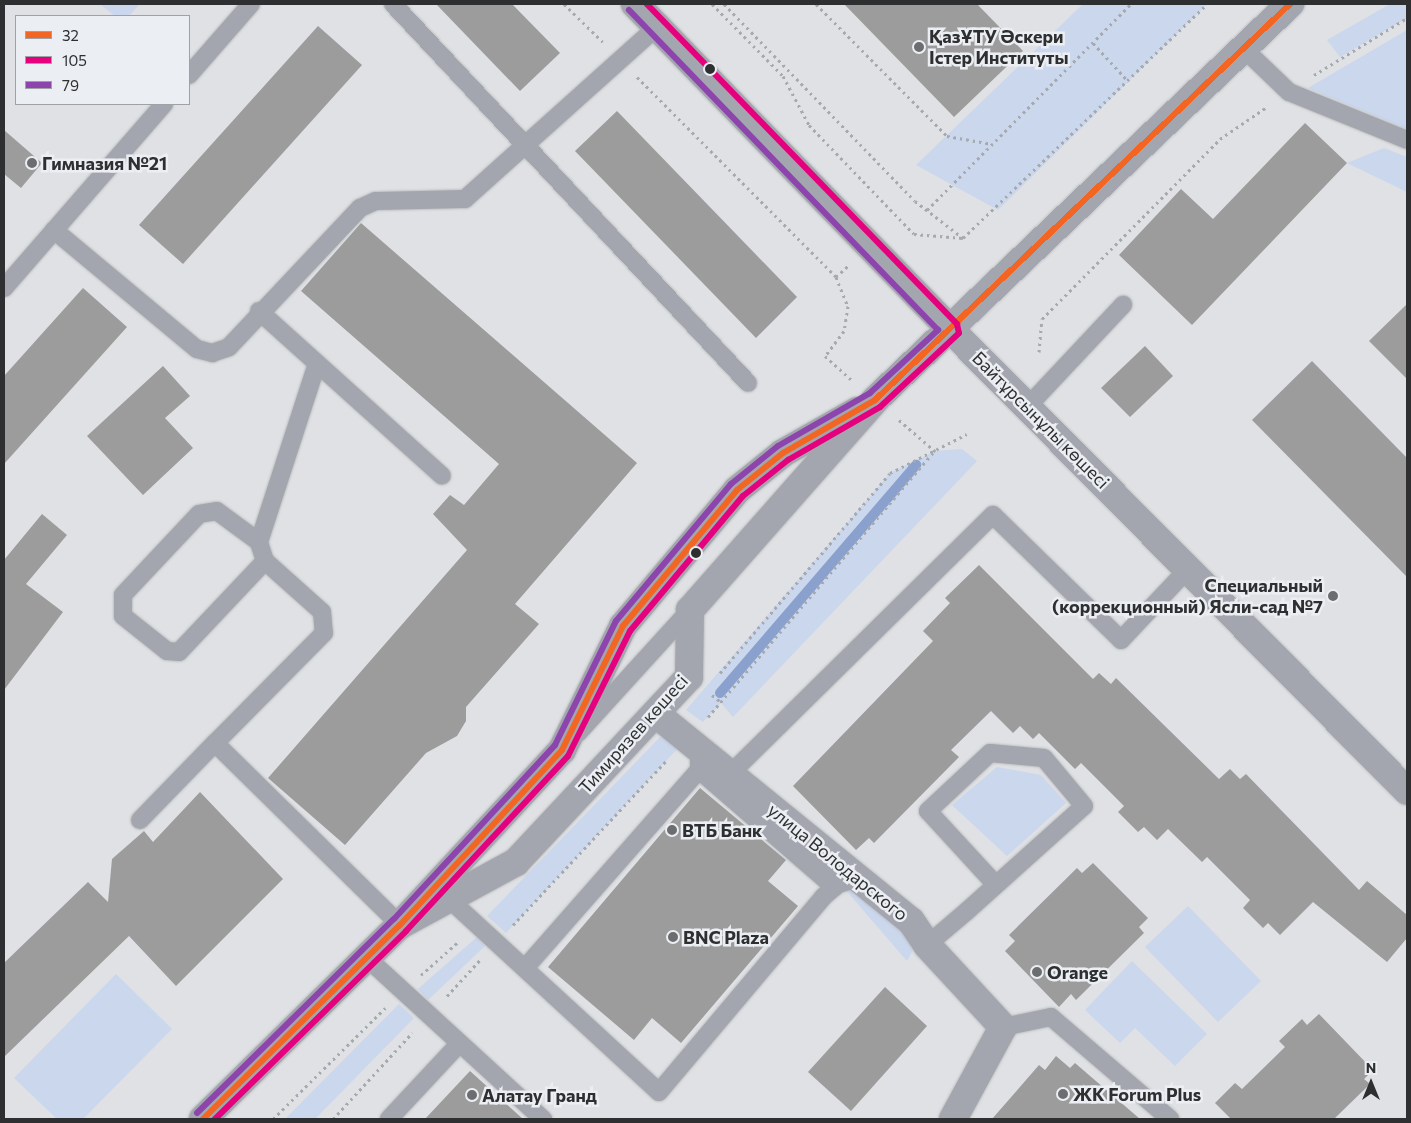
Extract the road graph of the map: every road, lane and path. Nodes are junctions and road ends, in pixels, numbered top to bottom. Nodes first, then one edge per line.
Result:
1 (251, 4) edge
2 (393, 4) edge
3 (564, 4) edge
4 (635, 4) edge
5 (712, 4) edge
6 (724, 4) edge
7 (816, 4) edge
8 (1132, 4) edge
9 (1207, 4) edge
10 (1290, 4) edge
11 (1407, 18) edge
12 (657, 27) junction
13 (1093, 43) junction
14 (1242, 47) junction
15 (620, 59) junction
16 (190, 74) edge
17 (1128, 81) junction
18 (1289, 92) junction
19 (163, 105) edge
20 (1407, 140) edge
21 (992, 144) junction
22 (526, 145) junction
23 (927, 210) junction
24 (54, 230) junction
25 (963, 238) junction
26 (4, 288) edge
27 (1123, 305) dead end
28 (259, 311) junction
29 (951, 330) junction
30 (1039, 352) dead end
31 (825, 356) dead end
32 (317, 362) junction
33 (748, 383) dead end
34 (875, 400) junction
35 (1028, 406) junction
36 (967, 434) dead end
37 (442, 476) dead end
38 (259, 542) junction
39 (265, 561) junction
40 (1188, 569) junction
41 (690, 610) junction
42 (656, 714) junction
43 (215, 744) junction
44 (562, 750) junction
45 (699, 759) junction
46 (730, 774) junction
47 (1407, 791) edge
48 (140, 820) dead end
49 (847, 882) junction
50 (996, 885) junction
51 (449, 898) junction
52 (400, 925) junction
53 (928, 945) junction
54 (367, 958) junction
55 (525, 968) junction
56 (418, 1027) dead end
57 (1004, 1028) junction
58 (459, 1044) junction
59 (202, 1119) edge
60 (333, 1119) edge
61 (389, 1119) edge
62 (543, 1119) edge
63 (953, 1119) edge
64 (1170, 1119) edge

1 - 16 lane
2 - 22 lane
3 - 15 path
4 - 12 street, Байтұрсынұлы көшесі
5 - 25 path
6 - 23 path
7 - 21 path
8 - 13 path
9 - 17 path
10 - 14 street, Тимирязев көшесі
11 - 18 path
12 - 15 lane
12 - 29 street, Байтұрсынұлы көшесі
13 - 17 path
13 - 21 path
14 - 18 lane
14 - 29 street, Тимирязев көшесі
15 - 22 lane
15 - 31 path
17 - 25 path
18 - 20 lane
18 - 30 path
19 - 24 lane
21 - 23 path
22 - 28 lane
22 - 33 lane
23 - 25 path
24 - 26 lane
24 - 28 lane
27 - 35 lane
28 - 32 lane
29 - 34 street, Тимирязев көшесі
29 - 35 street, Байтұрсынұлы көшесі
32 - 37 lane
32 - 38 lane
34 - 36 path
34 - 41 street, Тимирязев көшесі
34 - 44 street, Тимирязев көшесі
35 - 40 street, Байтұрсынұлы көшесі
38 - 39 lane
38 - 39 lane
39 - 43 lane
40 - 46 lane
40 - 47 street, Байтұрсынұлы көшесі
41 - 42 street, Тимирязев көшесі
41 - 44 lane
42 - 45 street, улица Володарского
42 - 51 street, Тимирязев көшесі
43 - 48 lane
43 - 52 lane
44 - 52 street, Тимирязев көшесі
45 - 46 street, улица Володарского
45 - 49 lane
45 - 55 lane
46 - 49 street, улица Володарского
49 - 53 street, улица Володарского
49 - 55 lane
50 - 50 lane
50 - 53 lane
51 - 52 street, Тимирязев көшесі
51 - 55 lane
52 - 54 street, Тимирязев көшесі
53 - 57 street, улица Володарского
54 - 58 lane
54 - 59 street, Тимирязев көшесі
56 - 60 path
57 - 63 street
57 - 64 lane
58 - 61 lane
58 - 62 lane

